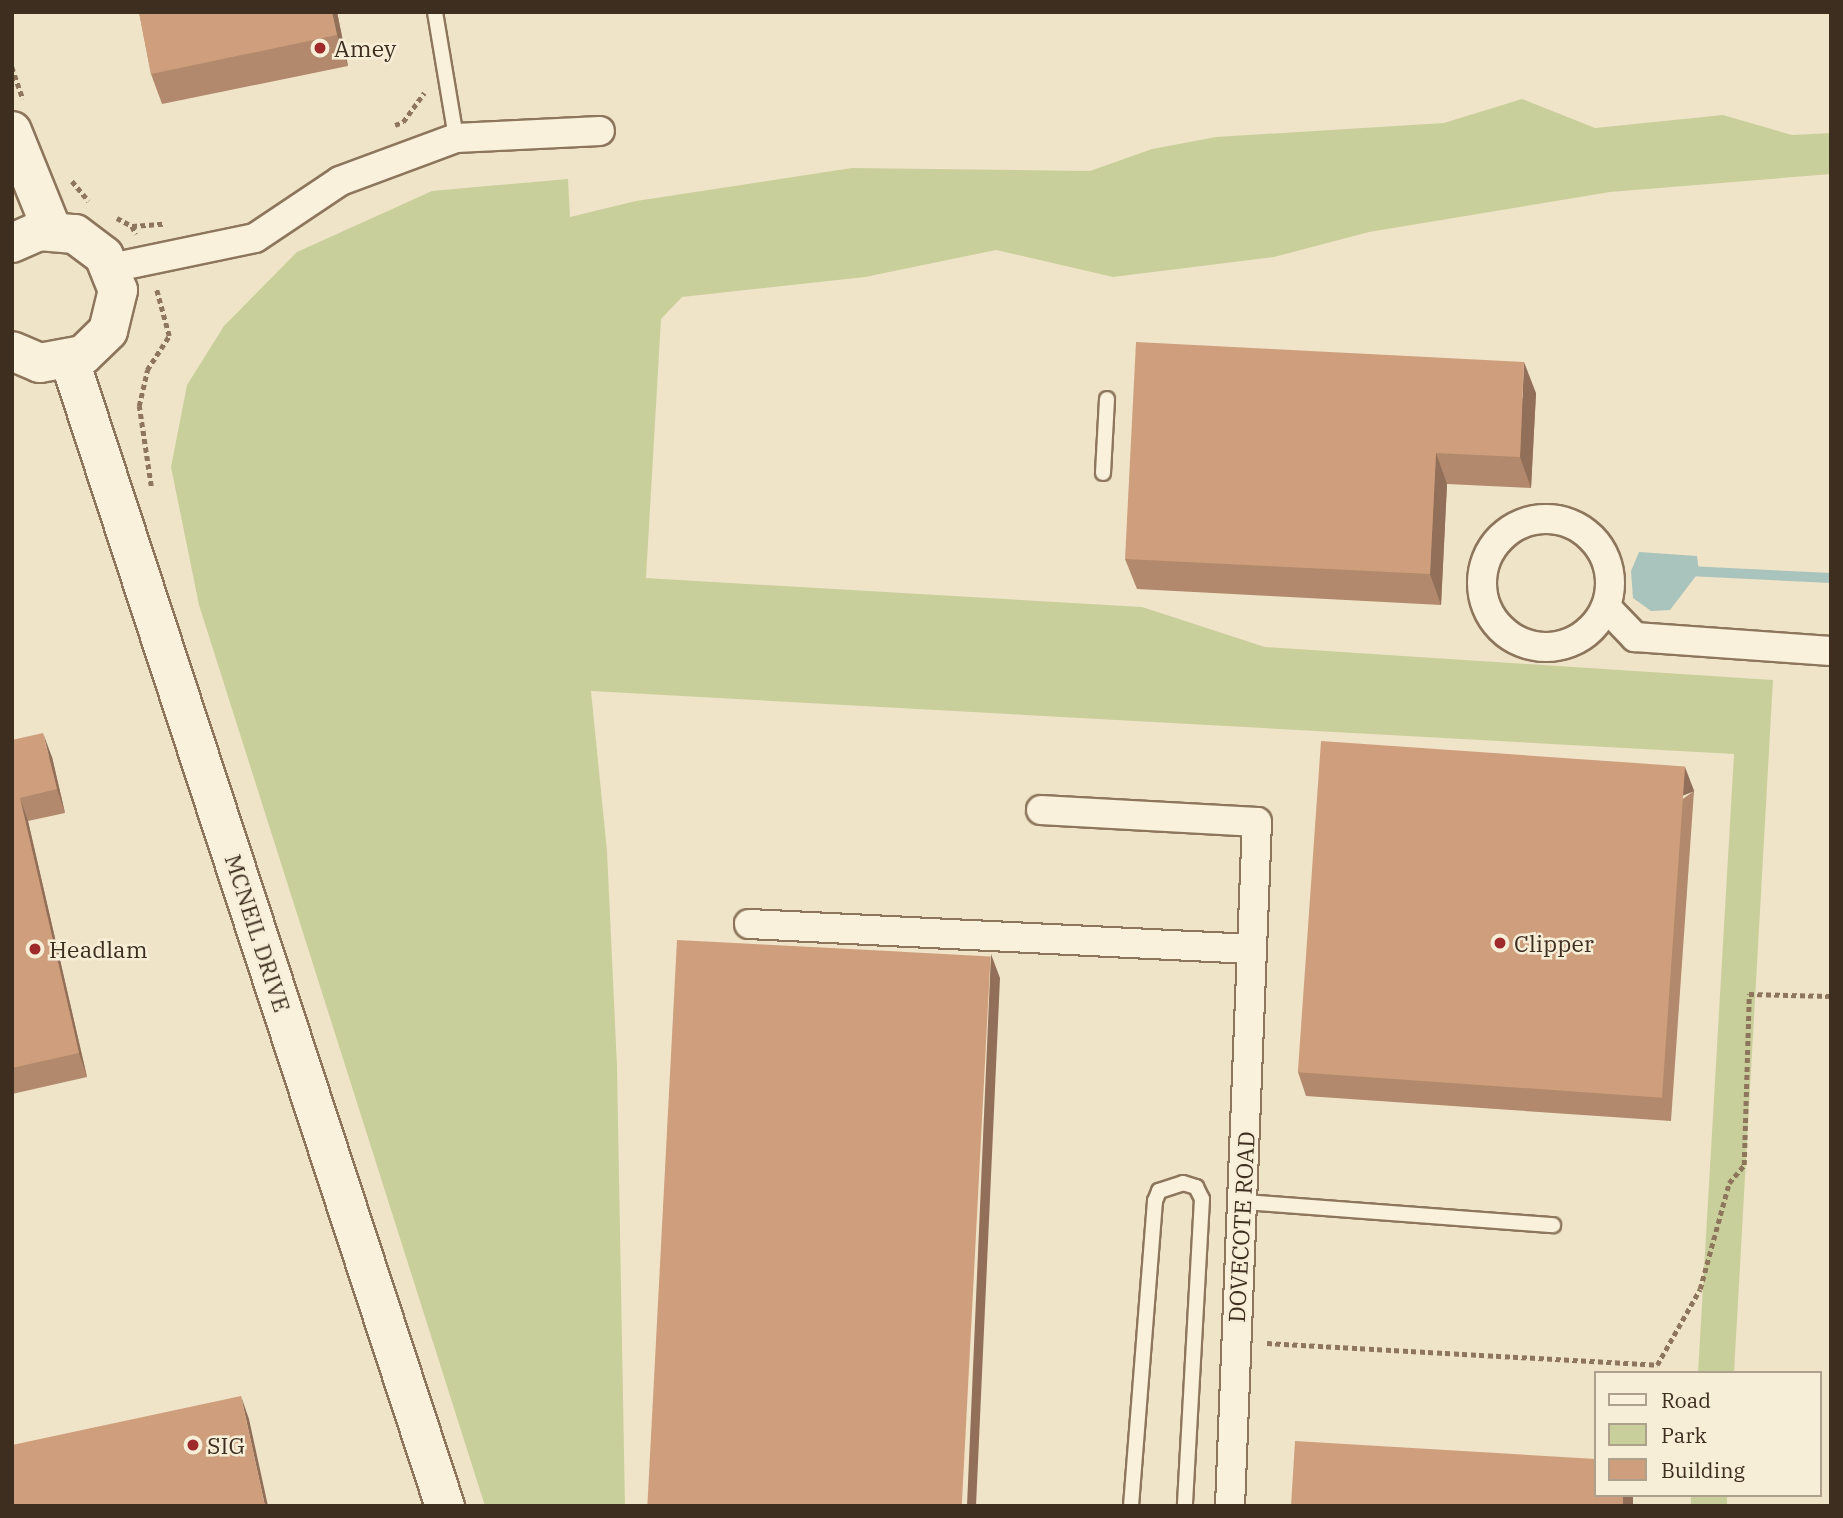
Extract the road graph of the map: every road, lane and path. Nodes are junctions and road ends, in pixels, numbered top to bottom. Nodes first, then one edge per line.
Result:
1 (435, 12) edge
2 (444, 66) junction
3 (12, 67) edge
4 (19, 119) edge
5 (392, 126) dead end
6 (600, 131) dead end
7 (456, 138) junction
8 (70, 179) dead end
9 (96, 208) dead end
10 (108, 214) dead end
11 (169, 223) dead end
12 (132, 226) junction
13 (52, 230) junction
14 (12, 243) edge
15 (149, 260) junction
16 (111, 268) junction
17 (12, 351) edge
18 (70, 361) junction
19 (1107, 399) dead end
20 (1103, 473) dead end
21 (153, 495) dead end
22 (1606, 607) junction
23 (1831, 651) edge
24 (1041, 810) dead end
25 (749, 924) dead end
26 (1251, 948) junction
27 (1831, 996) edge
28 (1245, 1202) junction
29 (1553, 1225) dead end
30 (1235, 1341) junction
31 (445, 1506) edge
32 (1131, 1506) edge
33 (1185, 1506) edge
34 (1230, 1506) edge

1 - 2 lane
2 - 5 path
2 - 7 lane
3 - 4 path
4 - 13 street
6 - 7 street
7 - 15 street
8 - 9 path
10 - 12 path
11 - 12 path
12 - 15 path
13 - 14 street
13 - 16 street
15 - 16 street
15 - 21 path
16 - 18 street
17 - 18 street
18 - 31 street, MCNEIL DRIVE
19 - 20 lane
22 - 22 street
22 - 23 street
24 - 26 street, DOVECOTE ROAD
25 - 26 street
26 - 28 street, DOVECOTE ROAD
27 - 30 path
28 - 29 lane
28 - 30 street, DOVECOTE ROAD
30 - 34 street, DOVECOTE ROAD
32 - 33 lane

